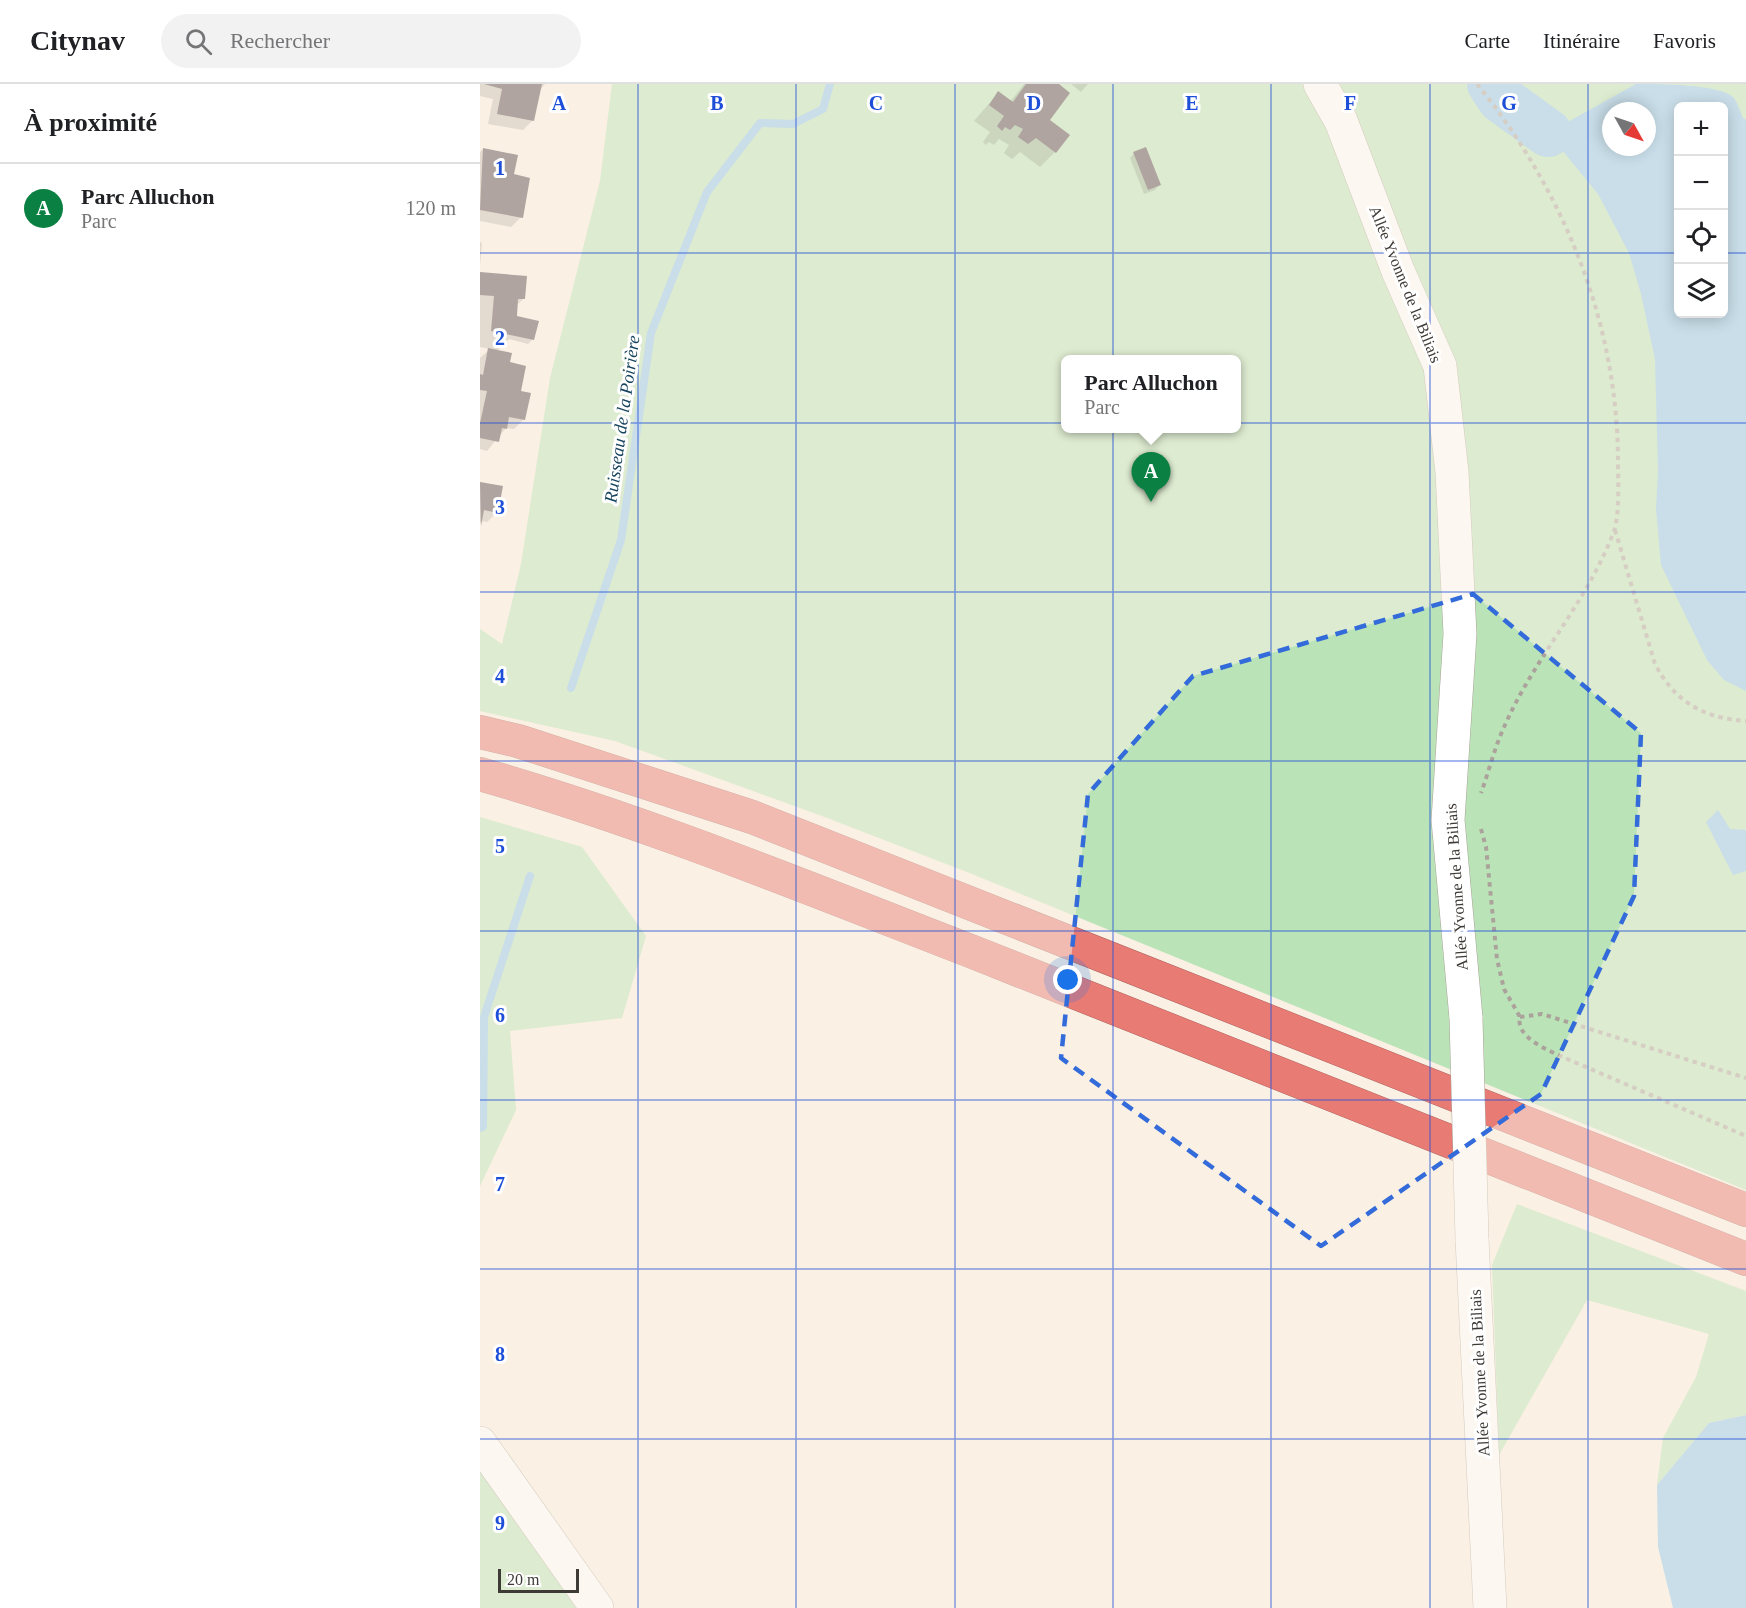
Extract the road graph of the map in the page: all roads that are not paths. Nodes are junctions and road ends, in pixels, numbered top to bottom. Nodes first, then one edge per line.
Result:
1 (1320, 84) edge
2 (480, 732) edge
3 (480, 774) edge
4 (1746, 1210) edge
5 (1746, 1259) edge
6 (480, 1443) edge
7 (597, 1608) edge
8 (1490, 1608) edge

1 - 8 street, Allée Yvonne de la Biliais, bridge
2 - 4 highway
3 - 5 highway
6 - 7 street

